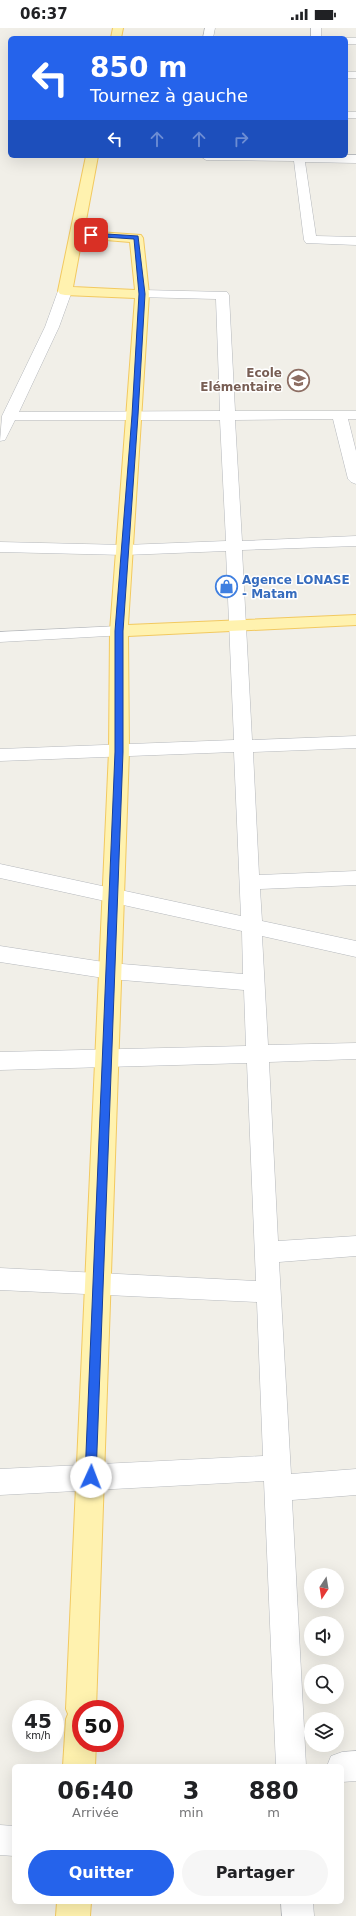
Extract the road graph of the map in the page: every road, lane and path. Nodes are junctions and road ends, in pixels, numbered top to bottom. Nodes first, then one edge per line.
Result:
1 (92, 158) edge
2 (299, 158) edge
3 (336, 158) edge
4 (356, 159) edge
5 (76, 234) junction
6 (356, 241) edge
7 (65, 291) junction
8 (142, 294) junction
9 (135, 415) junction
10 (228, 415) junction
11 (339, 415) junction
12 (356, 415) edge
13 (9, 416) junction
14 (0, 436) edge
15 (356, 479) edge
16 (356, 541) edge
17 (234, 546) junction
18 (0, 547) edge
19 (125, 550) junction
20 (356, 620) edge
21 (238, 626) junction
22 (119, 631) junction
23 (2, 641) edge
24 (356, 742) edge
25 (243, 746) junction
26 (119, 752) junction
27 (0, 755) edge
28 (0, 870) edge
29 (356, 878) edge
30 (250, 882) junction
31 (113, 895) junction
32 (252, 927) junction
33 (356, 949) edge
34 (0, 954) edge
35 (110, 971) junction
36 (254, 983) junction
37 (356, 1051) edge
38 (258, 1054) junction
39 (107, 1059) junction
40 (0, 1061) edge
41 (356, 1246) edge
42 (267, 1252) junction
43 (0, 1279) edge
44 (98, 1284) junction
45 (269, 1292) junction
46 (91, 1477) junction
47 (277, 1478) junction
48 (0, 1482) edge
49 (356, 1482) edge
50 (81, 1700) edge
51 (80, 1752) edge
52 (79, 1764) edge
53 (291, 1764) edge
54 (356, 1766) edge
55 (344, 1767) edge
56 (0, 1840) edge
57 (12, 1841) edge
58 (74, 1904) edge
59 (297, 1904) edge
60 (73, 1916) edge
61 (298, 1916) edge

1 - 5 main road
2 - 6 street
3 - 4 street
5 - 7 main road
5 - 8 main road
7 - 8 main road
7 - 13 street
8 - 9 main road
8 - 10 street
9 - 10 street
9 - 13 street
9 - 19 main road
10 - 11 street
10 - 17 street
11 - 12 street
11 - 15 street
13 - 14 street
16 - 17 street
17 - 19 street
17 - 21 street
18 - 19 street
19 - 22 main road
20 - 21 main road
21 - 22 main road
21 - 25 street
22 - 23 street
22 - 26 main road
24 - 25 street
25 - 26 street
25 - 30 street
26 - 27 street
26 - 31 main road
28 - 31 street
29 - 30 street
30 - 32 street
31 - 32 street
31 - 35 main road
32 - 33 street
32 - 36 street
34 - 35 street
35 - 36 street
35 - 39 main road
36 - 38 street
37 - 38 street
38 - 39 street
38 - 42 street
39 - 40 street
39 - 44 main road
41 - 42 street
42 - 45 street
43 - 44 street
44 - 45 street
44 - 46 main road
45 - 47 street
46 - 47 street
46 - 48 street
46 - 50 main road
47 - 49 street
47 - 53 street
51 - 52 main road
54 - 55 street
56 - 57 street
58 - 60 main road
59 - 61 street

